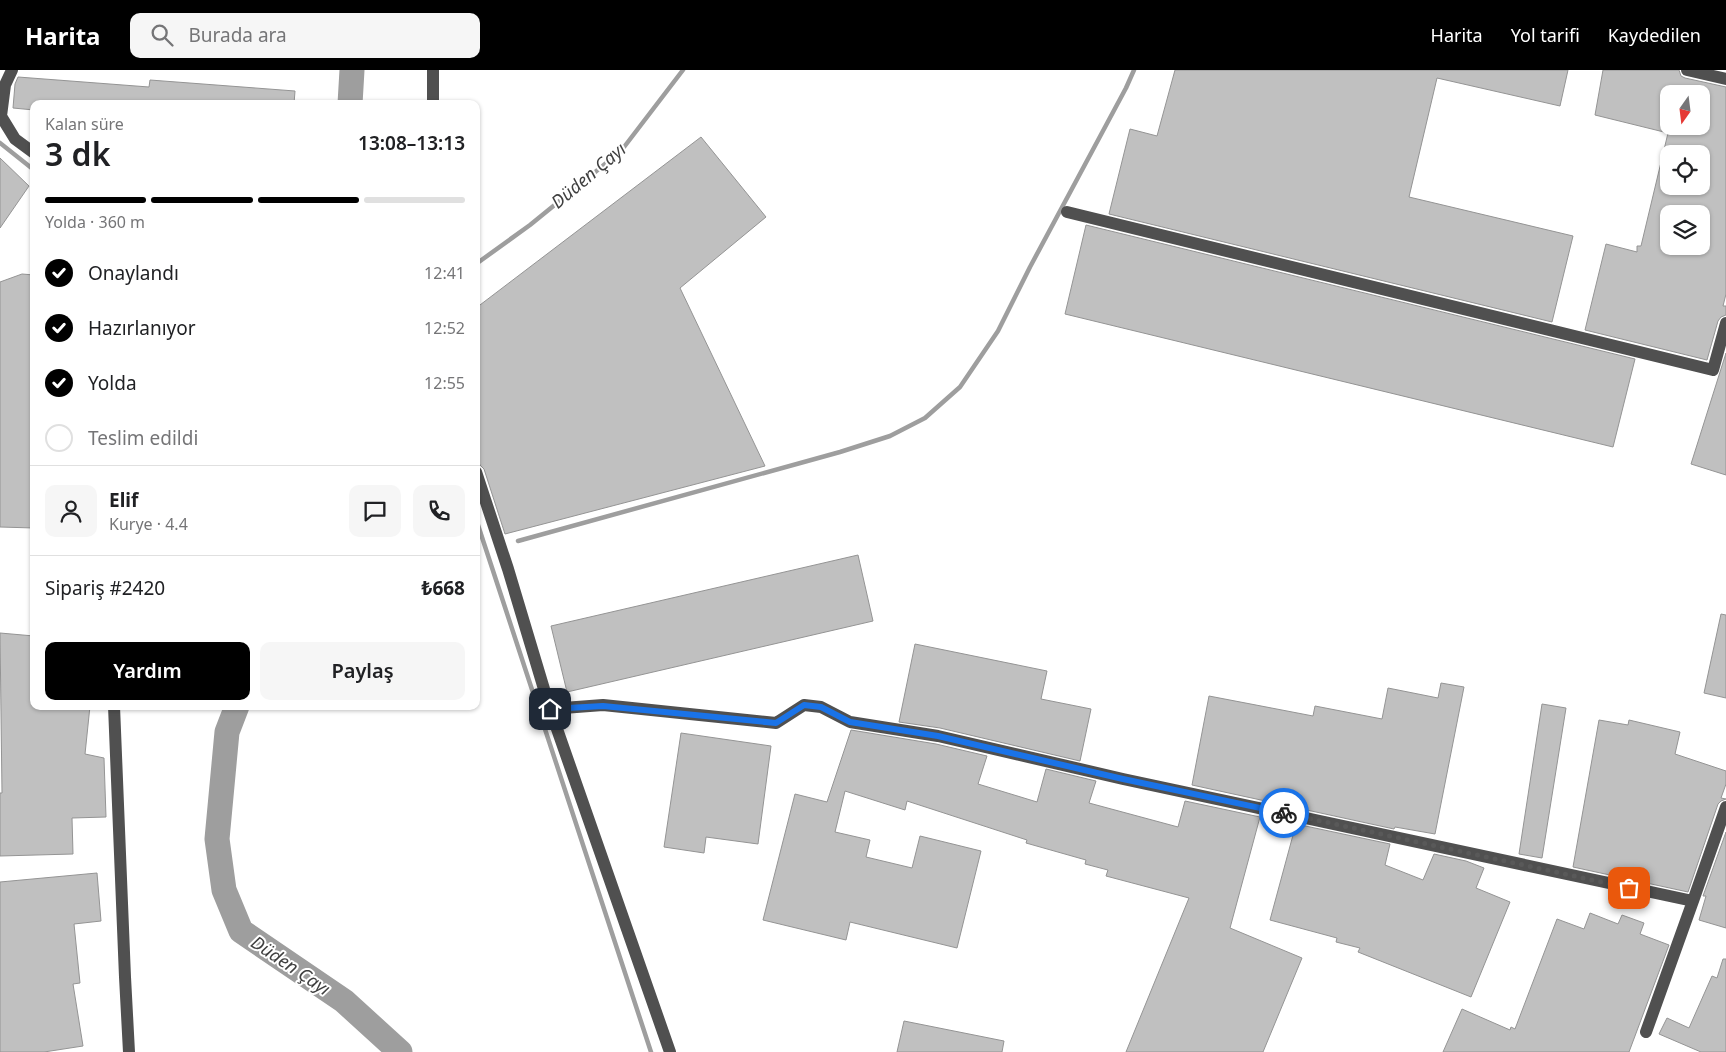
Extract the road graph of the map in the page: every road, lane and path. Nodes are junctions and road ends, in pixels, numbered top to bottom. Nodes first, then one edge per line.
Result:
1 (12, 70) edge
2 (433, 70) edge
3 (1687, 70) edge
4 (1726, 79) edge
5 (433, 100) edge
6 (30, 150) edge
7 (1067, 212) dead end
8 (1726, 323) edge
9 (480, 484) edge
10 (550, 709) junction
11 (114, 710) edge
12 (1726, 807) edge
13 (1693, 901) junction
14 (1646, 1032) dead end
15 (129, 1052) edge
16 (670, 1052) edge

1 - 6 street
2 - 5 street
3 - 4 street
7 - 8 street
9 - 10 street
10 - 13 street
10 - 16 street
11 - 15 street
12 - 13 street
13 - 14 street

